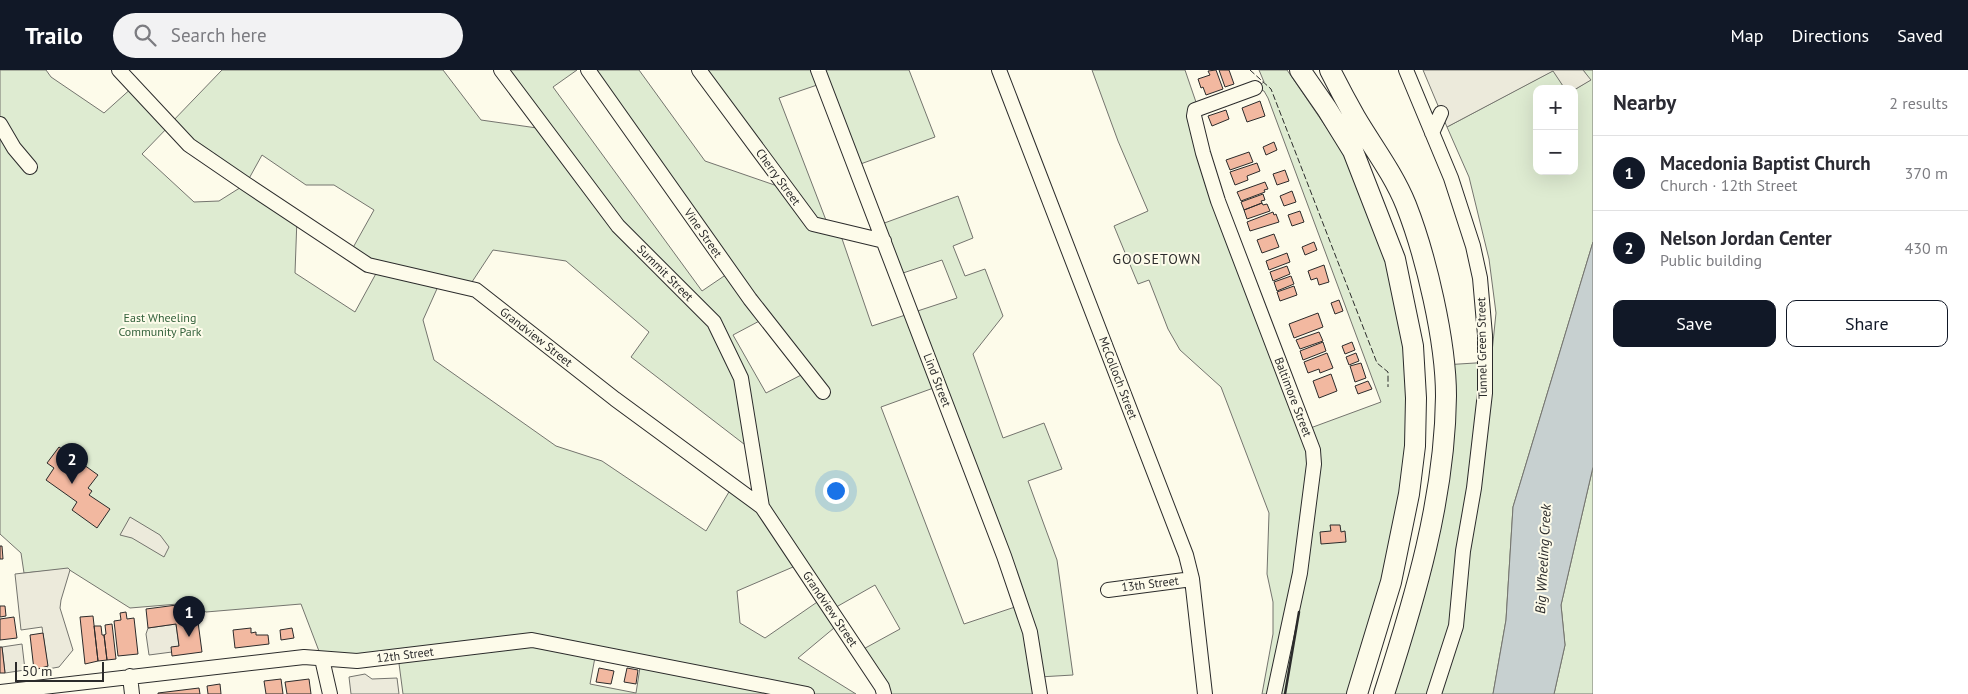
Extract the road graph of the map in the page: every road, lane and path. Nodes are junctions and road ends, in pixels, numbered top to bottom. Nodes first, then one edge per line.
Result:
1 (119, 70) edge
2 (501, 70) edge
3 (588, 70) edge
4 (699, 70) edge
5 (818, 70) edge
6 (999, 70) edge
7 (1287, 70) edge
8 (1300, 70) edge
9 (1320, 70) edge
10 (1330, 70) edge
11 (1406, 70) edge
12 (1255, 88) dead end
13 (1441, 113) dead end
14 (1355, 117) junction
15 (0, 124) edge
16 (1432, 133) junction
17 (30, 166) dead end
18 (1377, 211) junction
19 (884, 241) junction
20 (823, 392) dead end
21 (762, 507) junction
22 (1192, 579) junction
23 (1391, 582) junction
24 (1108, 590) dead end
25 (322, 659) junction
26 (130, 676) junction
27 (0, 692) edge
28 (132, 694) edge
29 (330, 694) edge
30 (807, 694) edge
31 (884, 694) edge
32 (1040, 694) edge
33 (1205, 694) edge
34 (1274, 694) edge
35 (1347, 694) edge
36 (1357, 694) edge
37 (1385, 694) edge
38 (1434, 694) edge

1 - 21 street, Grandview Street
2 - 21 street, Summit Street
3 - 20 street, Vine Street
4 - 19 street, Cherry Street
5 - 19 street, Lind Street
6 - 22 street, McColloch Street
7 - 18 highway
8 - 18 highway
9 - 14 highway
10 - 14 highway
11 - 16 street, Tunnel Green Street
12 - 34 street, Baltimore Street
13 - 16 street
14 - 37 highway
15 - 17 street
16 - 38 street, Tunnel Green Street
18 - 23 highway
19 - 32 street, Lind Street
21 - 31 street, Grandview Street
22 - 24 street, 13th Street
22 - 33 street, McColloch Street
23 - 35 highway
23 - 36 highway
25 - 26 street, 12th Street
25 - 29 street
25 - 30 street, 12th Street
26 - 27 street, 12th Street
26 - 28 street

